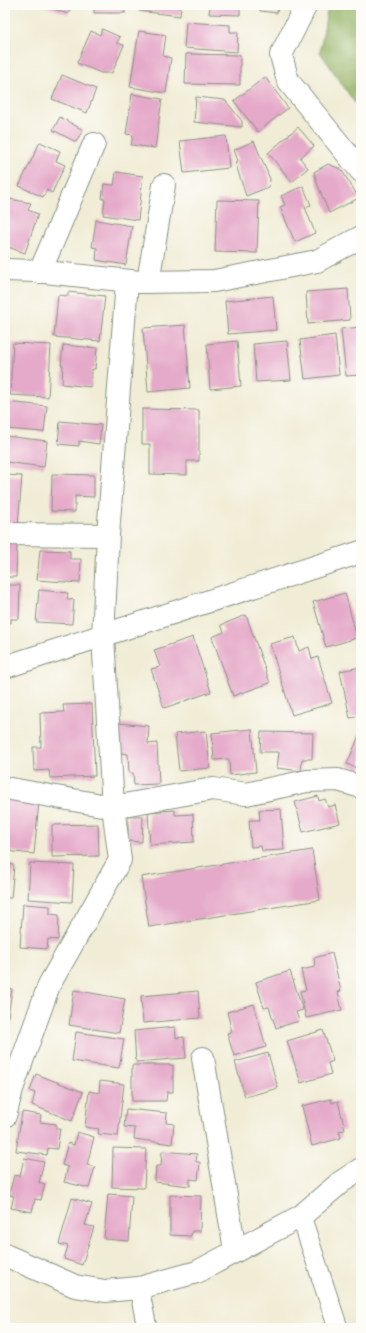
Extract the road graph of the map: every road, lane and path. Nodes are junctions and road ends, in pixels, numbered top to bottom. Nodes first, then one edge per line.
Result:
1 (306, 5) edge
2 (94, 144) dead end
3 (361, 171) edge
4 (164, 185) dead end
5 (361, 237) edge
6 (5, 270) edge
7 (40, 272) junction
8 (137, 281) junction
9 (5, 534) edge
10 (108, 535) junction
11 (361, 552) edge
12 (103, 636) junction
13 (5, 667) edge
14 (361, 787) edge
15 (5, 788) edge
16 (113, 807) junction
17 (203, 1058) dead end
18 (5, 1116) edge
19 (361, 1168) edge
20 (301, 1216) junction
21 (235, 1250) junction
22 (5, 1255) edge
23 (139, 1288) junction
24 (147, 1328) edge
25 (338, 1328) edge

1 - 3 street
2 - 7 street
4 - 8 street
5 - 8 street
6 - 7 street
7 - 8 street
8 - 10 street
9 - 10 street
10 - 12 street
11 - 12 street
12 - 13 street
12 - 16 street
14 - 16 street
15 - 16 street
16 - 18 street
17 - 21 street
19 - 20 street
20 - 21 street
20 - 25 lane
21 - 23 street
22 - 23 street
23 - 24 lane

